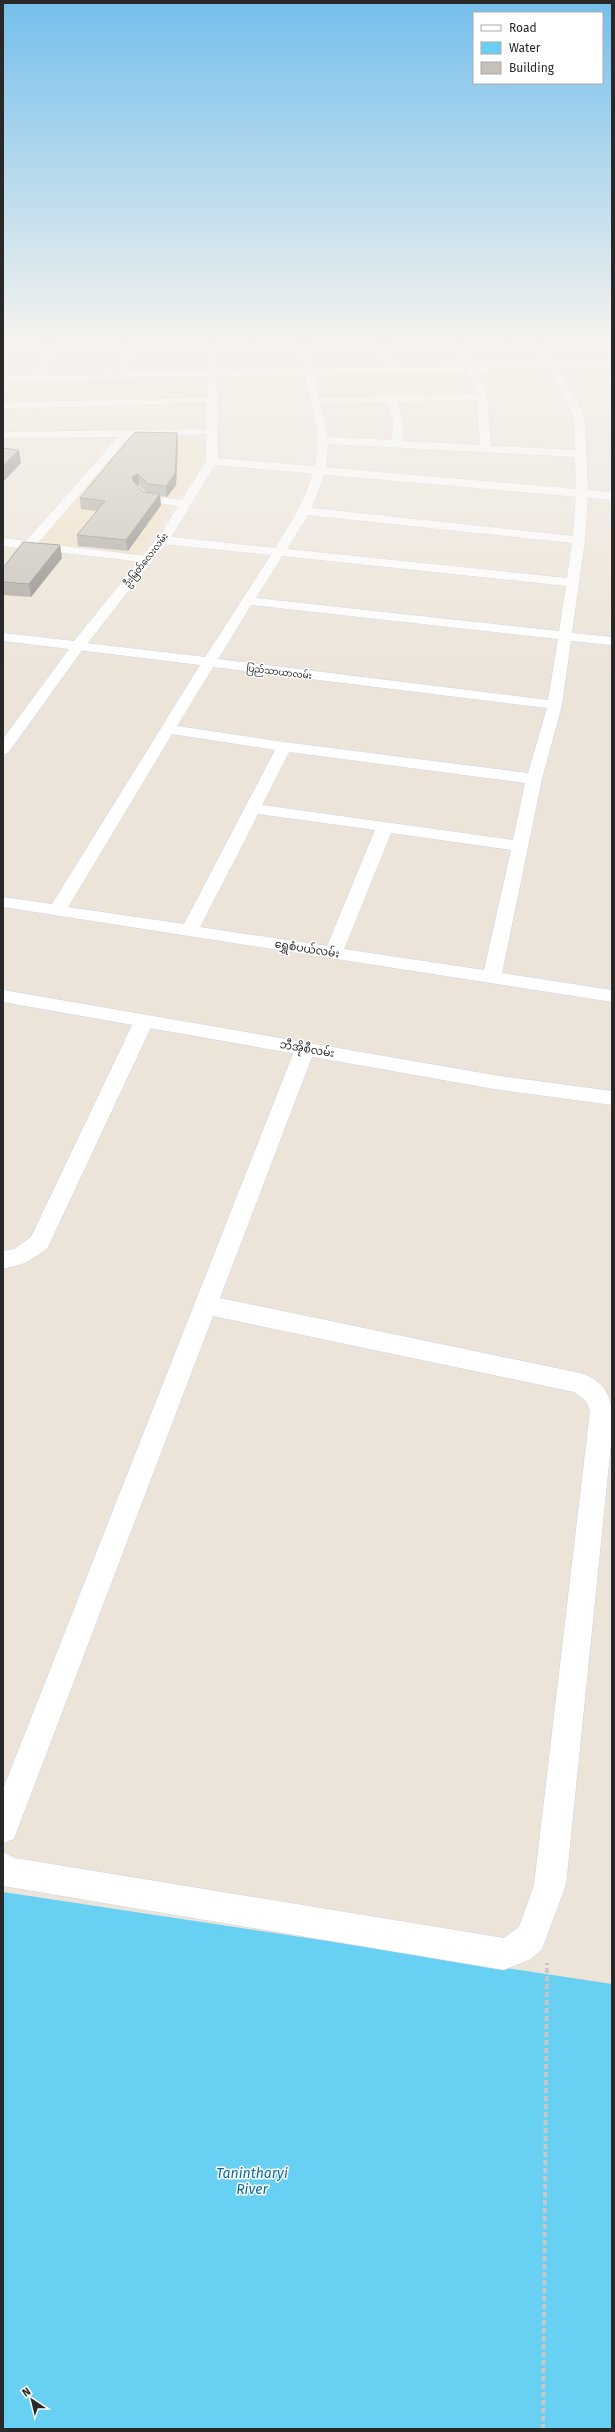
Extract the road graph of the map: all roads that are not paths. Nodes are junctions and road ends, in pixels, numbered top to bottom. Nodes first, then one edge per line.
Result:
1 (106, 456) edge
2 (212, 456) edge
3 (321, 456) edge
4 (581, 456) edge
5 (212, 461) junction
6 (320, 470) junction
7 (140, 492) edge
8 (582, 494) junction
9 (612, 496) edge
10 (186, 504) junction
11 (305, 511) junction
12 (163, 540) junction
13 (579, 540) junction
14 (3, 542) edge
15 (27, 545) junction
16 (278, 553) junction
17 (16, 555) edge
18 (147, 560) junction
19 (573, 583) junction
20 (248, 601) junction
21 (3, 637) edge
22 (566, 637) junction
23 (612, 641) edge
24 (78, 646) junction
25 (208, 663) junction
26 (555, 705) junction
27 (168, 729) junction
28 (284, 747) junction
29 (3, 750) edge
30 (534, 779) junction
31 (252, 808) junction
32 (385, 827) junction
33 (520, 846) junction
34 (3, 902) edge
35 (57, 910) junction
36 (189, 931) junction
37 (333, 953) junction
38 (492, 978) junction
39 (3, 996) edge
40 (612, 996) edge
41 (144, 1021) junction
42 (305, 1049) junction
43 (612, 1098) edge
44 (3, 1260) edge
45 (206, 1305) junction
46 (3, 1828) edge
47 (3, 1868) edge

1 - 15 street
2 - 5 street
3 - 6 street
4 - 8 street
5 - 6 street
5 - 10 street, ဦးမြတ်လေးလမ်း
6 - 8 street
6 - 11 street
7 - 10 lane
8 - 9 street
8 - 13 street
10 - 12 street, ဦးမြတ်လေးလမ်း
11 - 13 street
11 - 16 street
12 - 16 street
12 - 18 street, ဦးမြတ်လေးလမ်း
13 - 19 street
14 - 15 street
15 - 17 street
15 - 18 street
16 - 19 street
16 - 20 street
18 - 24 street, ဦးမြတ်လေးလမ်း
19 - 22 street
20 - 22 street
20 - 25 street
21 - 24 street, ပြည်သာယာလမ်း
22 - 23 street
22 - 26 street
24 - 25 street, ပြည်သာယာလမ်း
24 - 29 street, ဦးမြတ်လေးလမ်း
25 - 26 street, ပြည်သာယာလမ်း
25 - 27 street
26 - 30 street
27 - 28 street
27 - 35 street
28 - 30 street
28 - 31 street
30 - 33 street
31 - 32 street
31 - 36 street
32 - 33 street
32 - 37 street
33 - 38 street
34 - 35 street, ရွှေစံပယ်လမ်း
35 - 36 street, ရွှေစံပယ်လမ်း
36 - 37 street, ရွှေစံပယ်လမ်း
37 - 38 street, ရွှေစံပယ်လမ်း
38 - 40 street, ရွှေစံပယ်လမ်း
39 - 41 street, ဘီအိုစီလမ်း
41 - 42 street, ဘီအိုစီလမ်း
41 - 44 street
42 - 43 street, ဘီအိုစီလမ်း
42 - 45 street
45 - 46 street
45 - 47 street

